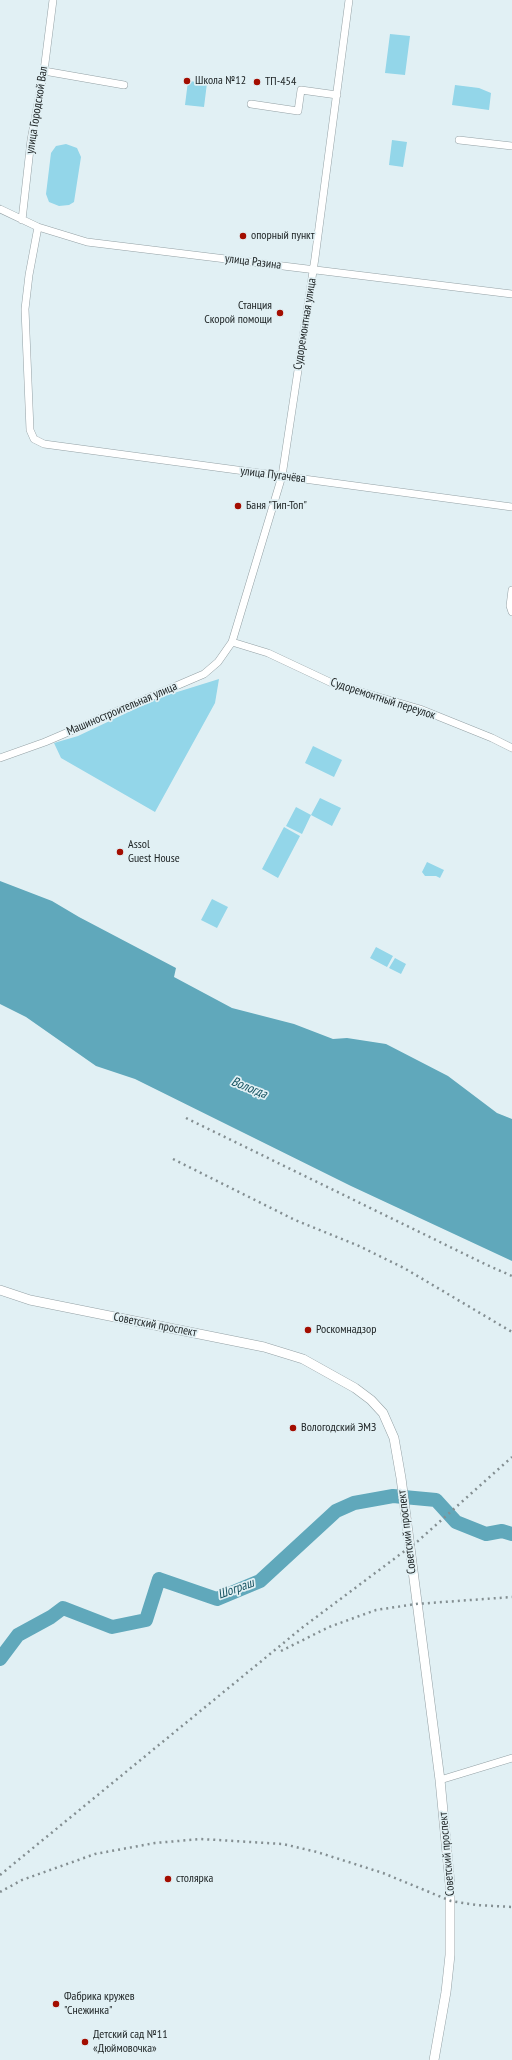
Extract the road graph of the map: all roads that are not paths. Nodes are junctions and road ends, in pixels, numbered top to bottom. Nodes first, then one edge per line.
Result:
1 (53, 0) edge
2 (349, 0) edge
3 (44, 71) junction
4 (124, 85) dead end
5 (337, 95) junction
6 (251, 104) dead end
7 (460, 140) dead end
8 (512, 146) edge
9 (0, 209) edge
10 (22, 220) junction
11 (38, 227) junction
12 (313, 270) junction
13 (512, 294) edge
14 (282, 476) junction
15 (512, 507) edge
16 (512, 590) edge
17 (512, 612) edge
18 (232, 642) junction
19 (512, 748) edge
20 (0, 758) edge
21 (0, 1290) edge
22 (512, 1758) edge
23 (440, 1780) junction
24 (434, 2060) edge

1 - 3 street, улица Городской Вал
2 - 5 street, Судоремонтная улица
3 - 4 street
3 - 10 street, улица Городской Вал
5 - 6 street
5 - 12 street, Судоремонтная улица
7 - 8 street
9 - 10 street, улица Разина
10 - 11 street, улица Разина
11 - 12 street, улица Разина
11 - 14 street, улица Пугачёва
12 - 13 street, улица Разина
12 - 14 street, Судоремонтная улица
14 - 15 street, улица Пугачёва
14 - 18 street, Судоремонтная улица
16 - 17 street
18 - 19 street, Судоремонтный переулок
18 - 20 street, Машиностроительная улица
21 - 23 street, Советский проспект
22 - 23 street
23 - 24 street, Советский проспект

